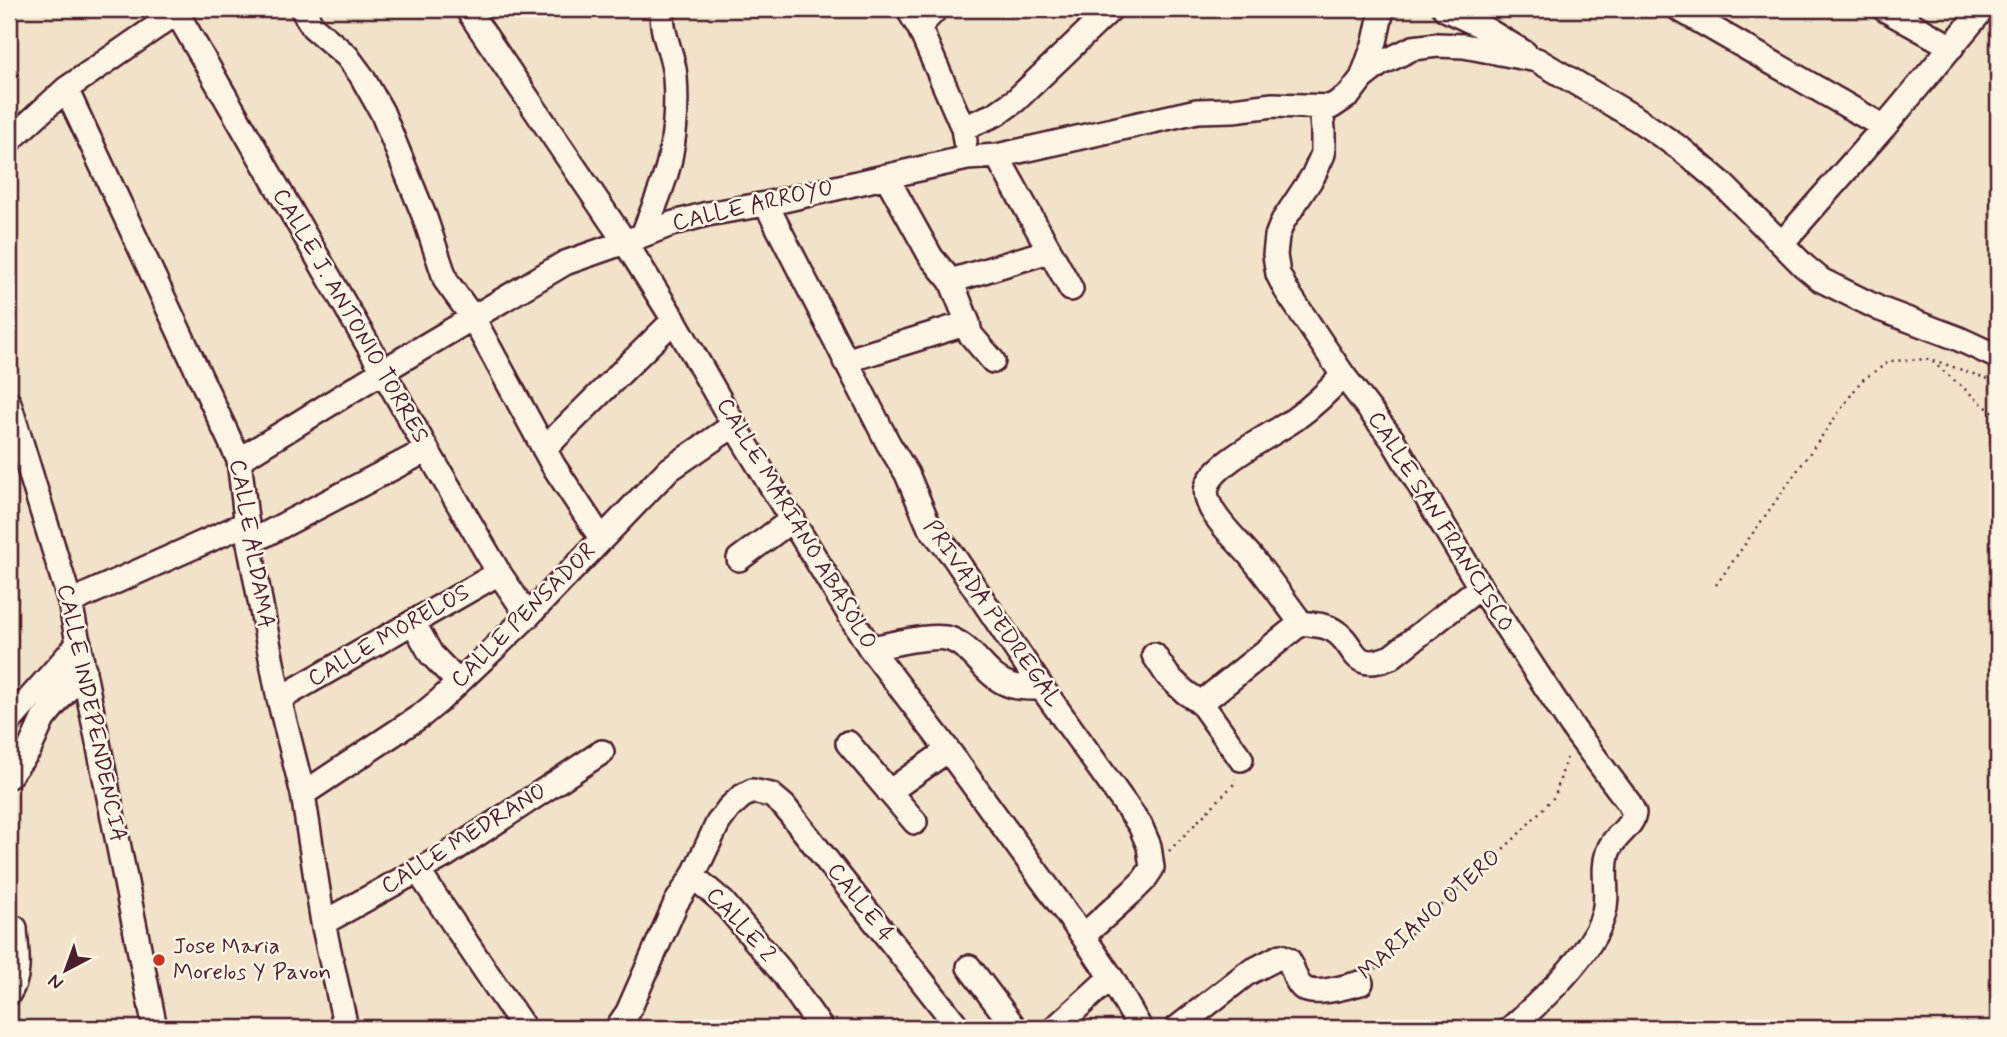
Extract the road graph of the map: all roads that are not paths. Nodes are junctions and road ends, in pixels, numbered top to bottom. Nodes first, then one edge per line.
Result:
1 (302, 9) edge
2 (467, 9) edge
3 (663, 9) edge
4 (936, 9) edge
5 (1111, 9) edge
6 (1382, 9) edge
7 (1445, 9) edge
8 (1679, 9) edge
9 (1884, 9) edge
10 (1983, 9) edge
11 (179, 11) edge
12 (913, 18) edge
13 (1952, 47) junction
14 (1537, 60) junction
15 (1362, 78) junction
16 (66, 89) junction
17 (1321, 107) junction
18 (1884, 127) junction
19 (963, 128) junction
20 (9, 141) edge
21 (998, 156) junction
22 (967, 158) junction
23 (887, 176) junction
24 (766, 204) junction
25 (634, 239) junction
26 (1782, 243) junction
27 (1049, 251) junction
28 (951, 281) junction
29 (1071, 289) dead end
30 (473, 318) junction
31 (674, 320) junction
32 (968, 323) junction
33 (1998, 357) edge
34 (845, 361) junction
35 (993, 361) dead end
36 (383, 371) junction
37 (1343, 375) junction
38 (9, 403) edge
39 (734, 425) junction
40 (544, 449) junction
41 (426, 450) junction
42 (239, 460) junction
43 (793, 519) junction
44 (248, 533) junction
45 (601, 538) junction
46 (739, 559) dead end
47 (499, 573) junction
48 (1480, 587) junction
49 (70, 602) junction
50 (528, 616) junction
51 (413, 622) junction
52 (1301, 623) junction
53 (79, 643) junction
54 (870, 648) junction
55 (1154, 655) dead end
56 (84, 669) junction
57 (458, 682) junction
58 (1042, 688) junction
59 (279, 699) junction
60 (1201, 703) junction
61 (9, 722) edge
62 (848, 743) dead end
63 (948, 750) junction
64 (602, 752) dead end
65 (1241, 759) road end
66 (9, 776) edge
67 (752, 791) joint
68 (889, 792) junction
69 (303, 794) junction
70 (915, 822) dead end
71 (418, 871) junction
72 (694, 876) junction
73 (323, 923) junction
74 (15, 928) dead end
75 (1083, 936) junction
76 (969, 967) dead end
77 (1111, 977) junction
78 (1361, 984) road end
79 (9, 993) edge
80 (155, 1028) edge
81 (346, 1028) edge
82 (524, 1028) edge
83 (617, 1028) edge
84 (821, 1028) edge
85 (959, 1028) edge
86 (1015, 1028) edge
87 (1055, 1028) edge
88 (1140, 1028) edge
89 (1177, 1028) edge
90 (1511, 1028) edge

1 - 30 street
2 - 25 street, CALLE MARIANO ABASOLO
3 - 25 street
4 - 12 street
5 - 19 street
6 - 15 street
7 - 14 street
8 - 18 street
9 - 13 street
10 - 13 street
11 - 16 street
11 - 36 street, CALLE J. ANTONIO TORRES
12 - 19 street
13 - 18 street
14 - 15 street
14 - 26 street
15 - 17 street
16 - 20 street
16 - 42 street, CALLE ALDAMA
17 - 21 street, CALLE ARROYO
17 - 37 street, CALLE SAN FRANCISCO
18 - 26 street
19 - 22 street
21 - 22 street, CALLE ARROYO
21 - 27 street
22 - 23 street, CALLE ARROYO
23 - 24 street, CALLE ARROYO
23 - 28 street
24 - 25 street, CALLE ARROYO
24 - 34 street, PRIVADA PEDREGAL
25 - 30 street, CALLE ARROYO
25 - 31 street, CALLE MARIANO ABASOLO
26 - 33 street
27 - 28 street
27 - 29 street
28 - 32 street
30 - 36 street, CALLE ARROYO
30 - 40 street
31 - 39 street, CALLE MARIANO ABASOLO
31 - 40 street
32 - 34 street
32 - 35 street
34 - 58 street, PRIVADA PEDREGAL
36 - 41 street, CALLE J. ANTONIO TORRES
36 - 42 street, CALLE ARROYO
37 - 48 street, CALLE SAN FRANCISCO
37 - 52 street
38 - 49 street, CALLE INDEPENDENCIA
39 - 43 street, CALLE MARIANO ABASOLO
39 - 45 street, CALLE PENSADOR
40 - 45 street
41 - 44 street
41 - 47 street, CALLE J. ANTONIO TORRES
42 - 44 street, CALLE ALDAMA
43 - 46 street
43 - 54 street, CALLE MARIANO ABASOLO
44 - 49 street
44 - 59 street, CALLE ALDAMA
45 - 50 street, CALLE PENSADOR
47 - 50 street, CALLE J. ANTONIO TORRES
47 - 51 street, CALLE MORELOS
48 - 52 street
48 - 90 street, CALLE SAN FRANCISCO
49 - 53 street, CALLE INDEPENDENCIA
50 - 57 street, CALLE PENSADOR
51 - 57 street
51 - 59 street, CALLE MORELOS
52 - 60 street
53 - 56 street, CALLE INDEPENDENCIA
53 - 61 street
54 - 58 street
54 - 63 street, CALLE MARIANO ABASOLO
55 - 60 street
56 - 66 street
56 - 80 street, CALLE INDEPENDENCIA
57 - 69 street, CALLE PENSADOR
58 - 75 street, PRIVADA PEDREGAL
59 - 69 street, CALLE ALDAMA
60 - 65 street
62 - 68 street
63 - 68 street
63 - 75 street, CALLE MARIANO ABASOLO
64 - 71 street, CALLE MEDRANO
67 - 72 street, CALLE 2
67 - 85 street, CALLE 4
68 - 70 street
69 - 73 street, CALLE ALDAMA
71 - 73 street, CALLE MEDRANO
71 - 82 street
72 - 83 street
72 - 84 street, CALLE 2
73 - 81 street, CALLE ALDAMA
74 - 79 street
75 - 77 street, CALLE MARIANO ABASOLO
76 - 86 street
77 - 87 street
77 - 88 street, CALLE MARIANO ABASOLO
78 - 89 street, MARIANO OTERO

